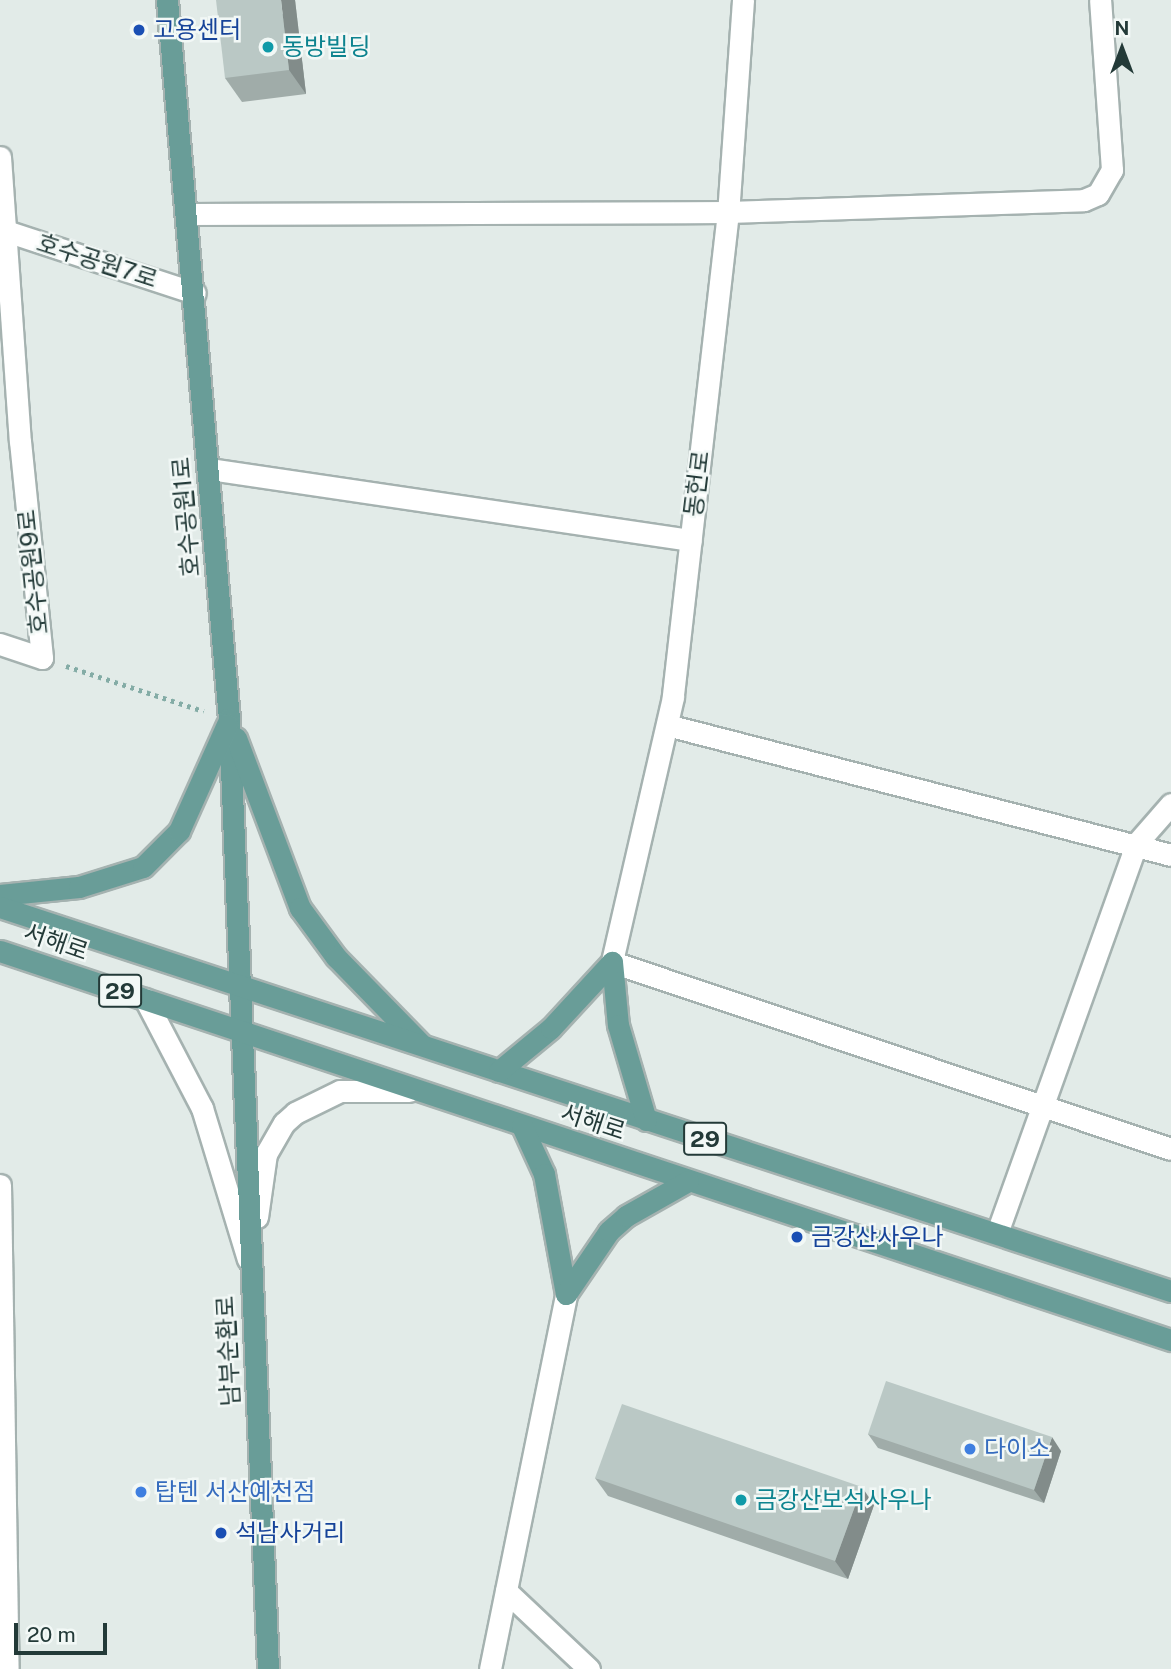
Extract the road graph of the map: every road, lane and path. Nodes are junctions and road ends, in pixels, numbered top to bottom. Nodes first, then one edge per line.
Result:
1 (167, 0) edge
2 (743, 0) edge
3 (1100, 0) edge
4 (0, 157) edge
5 (728, 212) junction
6 (187, 214) junction
7 (3, 230) edge
8 (195, 293) junction
9 (10, 438) edge
10 (209, 469) junction
11 (691, 540) junction
12 (0, 644) edge
13 (42, 658) junction
14 (229, 719) junction
15 (667, 725) junction
16 (1171, 804) edge
17 (1136, 844) junction
18 (1171, 855) edge
19 (0, 895) edge
20 (0, 907) edge
21 (0, 951) edge
22 (612, 962) junction
23 (238, 987) junction
24 (145, 999) junction
25 (240, 1031) junction
26 (424, 1047) junction
27 (499, 1071) junction
28 (418, 1092) junction
29 (1041, 1105) junction
30 (646, 1120) junction
31 (522, 1126) junction
32 (1171, 1149) edge
33 (688, 1181) junction
34 (0, 1185) edge
35 (997, 1233) junction
36 (250, 1267) junction
37 (1171, 1291) edge
38 (566, 1294) junction
39 (1171, 1339) edge
40 (506, 1591) junction
41 (8, 1669) edge
42 (268, 1669) edge
43 (490, 1669) edge
44 (589, 1669) edge

1 - 6 main road, 호수공원1로
2 - 5 street, 동헌로
3 - 5 street
4 - 7 street, 호수공원9로
5 - 6 street
5 - 11 street, 동헌로
6 - 8 main road, 호수공원1로
7 - 8 street, 호수공원7로
7 - 9 street, 호수공원9로
8 - 10 main road, 호수공원1로
9 - 13 street, 호수공원9로
10 - 11 street
10 - 14 main road, 호수공원1로
11 - 15 street, 동헌로
12 - 13 street, 호수공원9로
13 - 14 path
14 - 19 main road
14 - 23 main road, 호수공원1로
14 - 26 main road
15 - 17 street
15 - 22 street, 동헌로
16 - 17 street
17 - 18 street
17 - 29 street
20 - 23 main road, 서해로 / 29
21 - 24 main road, 서해로 / 29
22 - 27 main road
22 - 29 street
22 - 30 main road
23 - 25 main road, 호수공원1로
23 - 26 main road, 서해로 / 29
24 - 25 main road, 서해로 / 29
24 - 36 street
25 - 28 main road, 서해로 / 29
25 - 36 main road, 남부순환로
26 - 27 main road, 서해로 / 29
27 - 30 main road, 서해로 / 29
28 - 31 main road, 서해로 / 29
28 - 36 street
29 - 32 street
29 - 35 street
30 - 35 main road, 서해로 / 29
31 - 33 main road, 서해로 / 29
31 - 38 main road
33 - 38 main road
33 - 39 main road, 서해로 / 29
34 - 41 street
35 - 37 main road, 서해로 / 29
36 - 42 main road, 남부순환로
38 - 40 street
40 - 43 street
40 - 44 street

